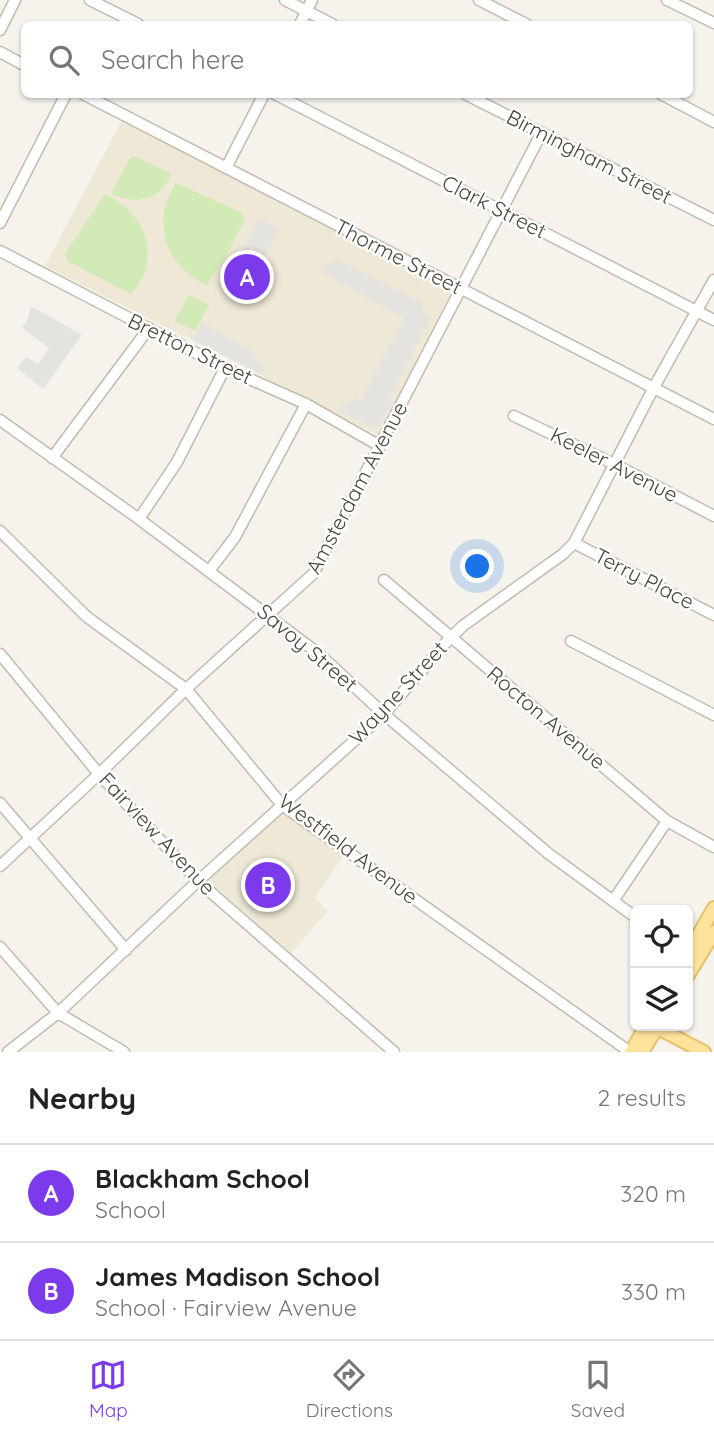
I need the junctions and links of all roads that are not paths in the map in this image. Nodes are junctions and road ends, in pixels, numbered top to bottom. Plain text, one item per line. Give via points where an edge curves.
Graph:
1 (15, 0) edge
2 (90, 0) edge
3 (285, 0) edge
4 (312, 0) edge
5 (479, 0) edge
6 (667, 0) edge
7 (307, 11) junction
8 (132, 21) edge
9 (302, 21) edge
10 (326, 21) edge
11 (520, 21) edge
12 (714, 23) edge
13 (0, 30) edge
14 (0, 52) edge
15 (21, 63) edge
16 (64, 98) edge
17 (91, 98) edge
18 (262, 98) edge
19 (283, 98) edge
20 (473, 98) edge
21 (669, 98) edge
22 (714, 122) edge
23 (541, 134) junction
24 (226, 167) junction
25 (501, 211) junction
26 (714, 219) edge
27 (0, 223) edge
28 (0, 250) edge
29 (714, 280) edge
30 (461, 289) junction
31 (697, 311) junction
32 (714, 320) edge
33 (149, 328) junction
34 (225, 368) junction
35 (654, 387) junction
36 (306, 404) junction
37 (514, 416) dead end
38 (714, 419) edge
39 (0, 420) edge
40 (380, 446) junction
41 (52, 458) junction
42 (614, 464) junction
43 (714, 516) edge
44 (139, 519) junction
45 (0, 531) edge
46 (574, 543) junction
47 (209, 571) junction
48 (384, 580) dead end
49 (268, 615) junction
50 (714, 615) edge
51 (450, 638) junction
52 (571, 641) dead end
53 (0, 654) edge
54 (186, 689) junction
55 (384, 715) junction
56 (714, 715) edge
57 (99, 774) junction
58 (0, 803) edge
59 (282, 805) junction
60 (667, 821) junction
61 (32, 839) junction
62 (714, 847) edge
63 (0, 866) edge
64 (198, 881) junction
65 (613, 901) junction
66 (714, 908) edge
67 (630, 913) edge
68 (714, 932) edge
69 (0, 947) edge
70 (693, 949) edge
71 (126, 950) junction
72 (693, 952) edge
73 (58, 1013) junction
74 (650, 1031) edge
75 (652, 1031) edge
76 (664, 1031) edge
77 (8, 1052) edge
78 (124, 1052) edge
79 (394, 1052) edge
80 (631, 1052) edge
81 (642, 1052) edge
82 (704, 1052) edge

1 - 13 street
2 - 8 street
3 - 7 street
4 - 7 street
5 - 11 street
6 - 12 street
7 - 9 street
7 - 10 street
14 - 15 street
16 - 27 street
17 - 24 street, Thorme Street
18 - 24 street
19 - 25 street, Clark Street
20 - 23 street, Birmingham Street
21 - 22 street
23 - 25 street, Amsterdam Avenue
23 - 26 street, Birmingham Street
24 - 30 street, Thorme Street
25 - 30 street, Amsterdam Avenue
25 - 31 street, Clark Street
28 - 33 street, Bretton Street
29 - 31 street, Wayne Street
30 - 35 street, Thorme Street
30 - 40 street, Amsterdam Avenue
31 - 32 street, Clark Street
31 - 35 street, Wayne Street
33 - 34 street, Bretton Street
33 - 41 street
34 - 36 street, Bretton Street
34 - 44 street via 177,462
35 - 38 street, Thorme Street
35 - 42 street, Wayne Street
36 - 40 street, Bretton Street
36 - 47 street via 235,537
37 - 42 street, Keeler Avenue
39 - 41 street, Savoy Street
40 - 49 street, Amsterdam Avenue via 313,574
41 - 44 street, Savoy Street
42 - 43 street, Keeler Avenue
42 - 46 street, Wayne Street
44 - 47 street, Savoy Street
45 - 54 street, Westfield Avenue via 87,617
46 - 50 street, Terry Place
46 - 51 street, Wayne Street
47 - 49 street, Savoy Street
48 - 51 street, Rocton Avenue
49 - 54 street, Amsterdam Avenue
49 - 55 street, Savoy Street via 319,654
51 - 55 street, Wayne Street
51 - 60 street, Rocton Avenue
52 - 56 street
53 - 57 street, Fairview Avenue
54 - 57 street, Amsterdam Avenue
54 - 59 street, Westfield Avenue
55 - 59 street, Wayne Street
55 - 65 street, Savoy Street via 549,854
57 - 61 street, Amsterdam Avenue
57 - 64 street, Fairview Avenue
58 - 61 street
59 - 64 street, Wayne Street
59 - 80 street, Westfield Avenue
60 - 62 street, Rocton Avenue
60 - 65 street
61 - 63 street, Amsterdam Avenue
61 - 71 street
64 - 71 street, Wayne Street
64 - 79 street, Fairview Avenue
65 - 67 street, Savoy Street
66 - 70 main road
68 - 72 main road
69 - 73 street
71 - 73 street, Wayne Street
73 - 77 street, Wayne Street
73 - 78 street
74 - 80 main road
75 - 81 main road
76 - 82 main road

